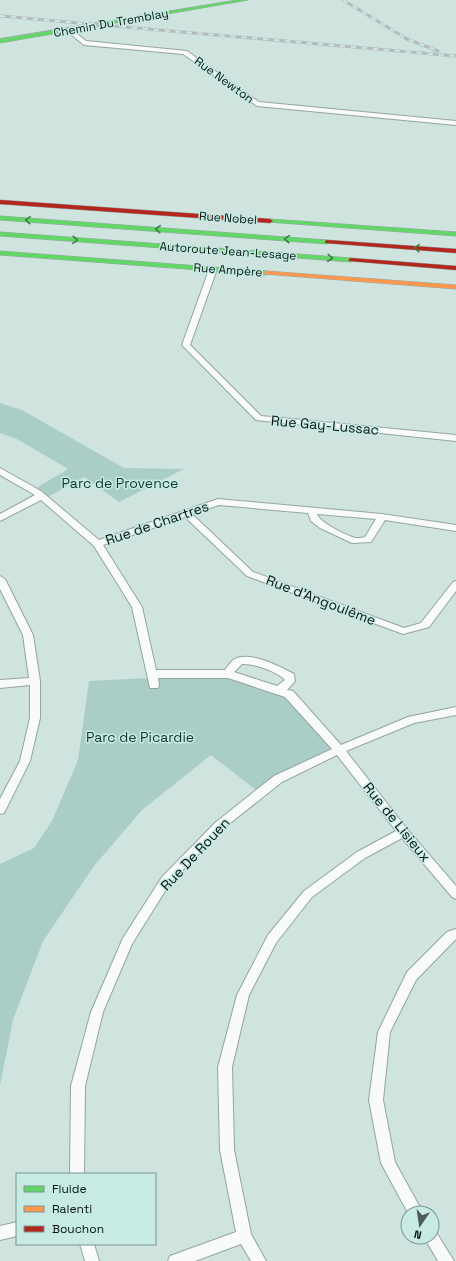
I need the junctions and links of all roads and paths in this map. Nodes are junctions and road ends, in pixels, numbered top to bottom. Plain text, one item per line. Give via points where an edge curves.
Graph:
1 (246, 0) edge
2 (69, 30) junction
3 (0, 41) edge
4 (456, 123) edge
5 (0, 202) edge
6 (0, 218) edge
7 (0, 234) edge
8 (456, 234) edge
9 (456, 252) edge
10 (0, 253) edge
11 (456, 268) edge
12 (213, 269) junction
13 (456, 288) edge
14 (456, 438) edge
15 (0, 471) edge
16 (41, 496) junction
17 (312, 510) junction
18 (187, 514) junction
19 (382, 517) junction
20 (0, 518) edge
21 (456, 528) edge
22 (98, 544) junction
23 (0, 578) edge
24 (456, 584) edge
25 (228, 674) junction
26 (35, 681) junction
27 (0, 684) edge
28 (279, 691) junction
29 (456, 711) edge
30 (339, 750) junction
31 (0, 810) edge
32 (403, 832) junction
33 (456, 894) edge
34 (456, 934) edge
35 (77, 1173) edge
36 (412, 1205) edge
37 (16, 1229) edge
38 (0, 1233) edge
39 (244, 1236) junction
40 (87, 1245) edge
41 (436, 1245) edge
42 (92, 1261) edge
43 (175, 1261) edge
44 (260, 1261) edge
45 (447, 1261) edge

1 - 2 main road, Chemin Du Tremblay
2 - 3 main road, Chemin Du Tremblay
2 - 4 street, Rue Newton via 84,43 185,52 257,104
5 - 8 main road, Rue Nobel
9 -> 6 main road, Autoroute Jean-Lesage
7 -> 11 main road, Autoroute Jean-Lesage
10 - 12 main road, Rue Ampère
12 - 13 main road, Rue Ampère
12 - 14 street, Rue Gay-Lussac via 186,345 259,418
15 - 16 street
16 - 20 street
16 - 22 street
17 - 18 street, Rue de Chartres via 218,502
17 - 19 street, Rue de Chartres
17 - 19 street via 314,519 323,526 354,541 368,540 374,534
18 - 22 street, Rue de Chartres
18 - 24 street, Rue d'Angoulême via 250,574 403,631 426,625
19 - 21 street, Rue de Chartres
22 - 25 street, Rue de Lisieux via 137,607 154,679
23 - 26 street via 28,635
25 - 28 street, Rue de Lisieux
25 - 28 street via 238,662 252,661 281,671 290,677 290,681
26 - 27 street
26 - 31 street via 35,718 25,761
28 - 30 street, Rue de Lisieux via 288,694
29 - 30 street, Rue De Rouen via 412,720
30 - 32 street, Rue de Lisieux
30 - 35 street, Rue De Rouen via 278,779 220,825 166,880 127,942 97,1012 78,1086
32 - 33 street, Rue de Lisieux
32 - 39 street via 362,855 308,894 272,939 243,995 226,1066 227,1150
34 - 36 street via 411,976 384,1032 376,1100 388,1163
37 - 38 street
39 - 43 street
39 - 44 street
40 - 42 street
41 - 45 street

